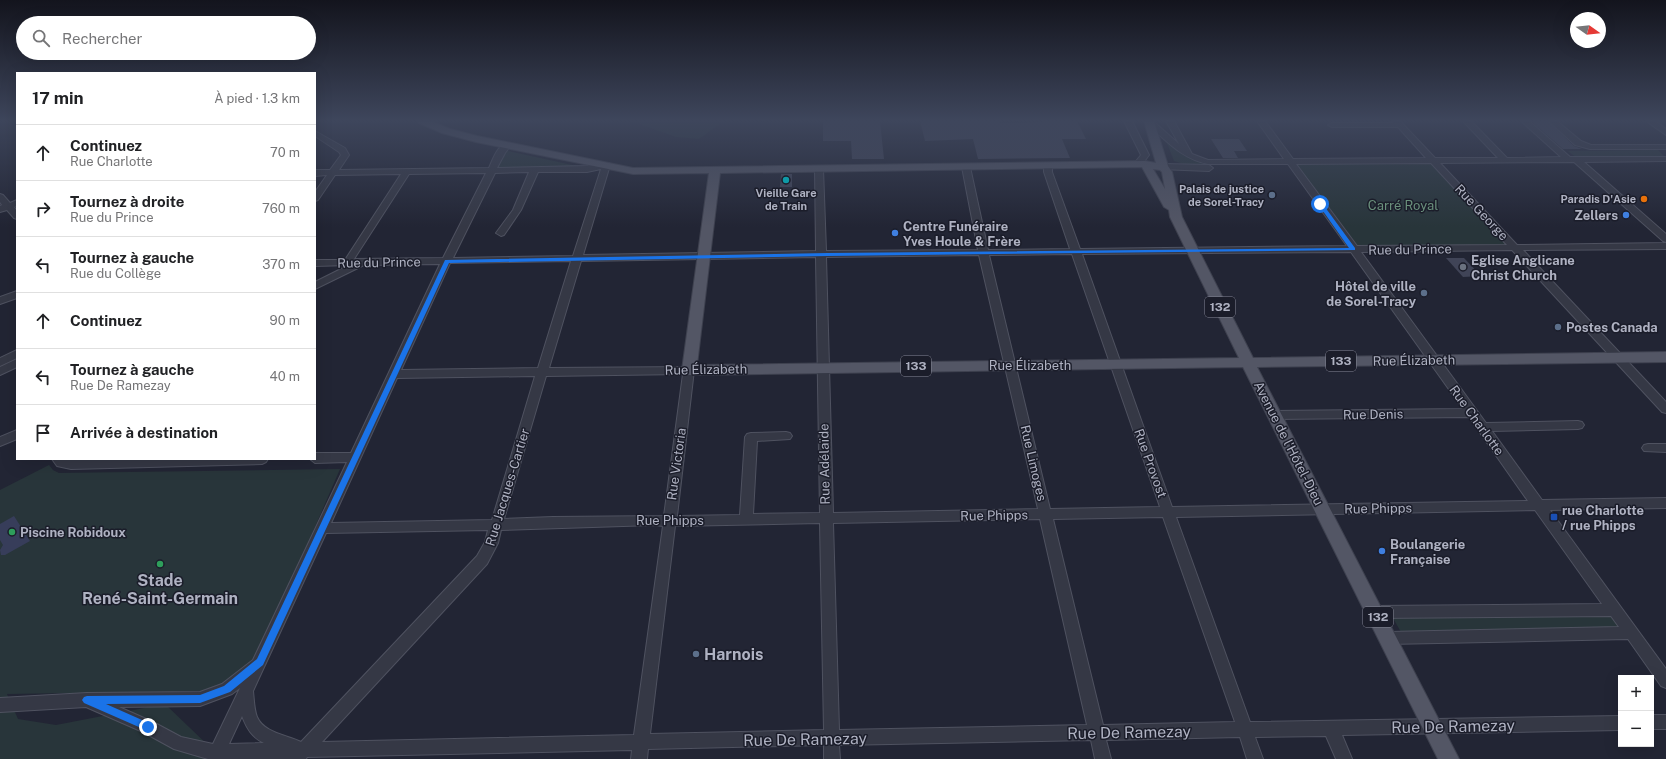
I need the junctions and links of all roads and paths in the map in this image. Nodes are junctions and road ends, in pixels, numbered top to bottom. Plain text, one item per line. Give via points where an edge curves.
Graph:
1 (343, 156) edge
2 (501, 156) edge
3 (564, 156) edge
4 (1144, 156) edge
5 (1160, 156) edge
6 (1192, 156) edge
7 (1287, 156) edge
8 (1429, 156) edge
9 (1502, 156) edge
10 (1666, 159) edge
11 (1577, 160) junction
12 (1506, 161) junction
13 (1434, 162) junction
14 (1292, 163) junction
15 (1141, 164) junction
16 (606, 165) junction
17 (1048, 166) junction
18 (966, 167) junction
19 (1163, 167) junction
20 (535, 169) junction
21 (819, 169) junction
22 (493, 170) junction
23 (715, 170) junction
24 (407, 171) junction
25 (316, 172) edge
26 (334, 172) junction
27 (0, 197) edge
28 (316, 197) edge
29 (8, 206) edge
30 (1174, 210) junction
31 (16, 215) edge
32 (501, 233) dead end
33 (1666, 239) edge
34 (1666, 246) edge
35 (1515, 248) junction
36 (1353, 249) junction
37 (1193, 251) junction
38 (1076, 252) junction
39 (821, 254) junction
40 (985, 254) junction
41 (704, 258) junction
42 (577, 259) junction
43 (447, 261) junction
44 (348, 262) junction
45 (363, 262) junction
46 (316, 263) edge
47 (316, 286) edge
48 (16, 294) edge
49 (0, 301) edge
50 (1618, 357) junction
51 (1666, 357) edge
52 (11, 360) edge
53 (1433, 360) junction
54 (1248, 362) junction
55 (1010, 365) junction
56 (1116, 365) junction
57 (822, 368) junction
58 (0, 370) edge
59 (689, 370) junction
60 (542, 372) junction
61 (394, 374) junction
62 (1666, 409) edge
63 (1472, 413) junction
64 (1274, 416) junction
65 (1578, 425) dead end
66 (1482, 427) junction
67 (16, 434) edge
68 (786, 436) dead end
69 (0, 442) edge
70 (1648, 448) dead end
71 (1666, 448) edge
72 (355, 456) junction
73 (316, 458) edge
74 (59, 460) edge
75 (224, 460) edge
76 (1666, 503) edge
77 (1539, 505) junction
78 (1322, 509) junction
79 (1168, 512) junction
80 (1046, 514) junction
81 (826, 518) junction
82 (746, 519) junction
83 (669, 521) junction
84 (496, 525) junction
85 (322, 528) junction
86 (1616, 610) junction
87 (1375, 612) junction
88 (1632, 633) junction
89 (1388, 638) junction
90 (260, 662) junction
91 (1666, 681) edge
92 (246, 689) junction
93 (87, 700) junction
94 (0, 705) edge
95 (1654, 722) edge
96 (1666, 722) edge
97 (1618, 723) edge
98 (1433, 726) junction
99 (1331, 728) junction
100 (1245, 730) junction
101 (1096, 733) junction
102 (831, 739) junction
103 (641, 741) junction
104 (300, 754) edge
105 (216, 755) edge
106 (639, 759) edge
107 (832, 759) edge
108 (1103, 759) edge
109 (1255, 759) edge
110 (1344, 759) edge
111 (1449, 759) edge

1 - 26 street
2 - 22 street
3 - 16 main road
4 - 15 street
5 - 19 main road, Avenue de l'Hôtel-Dieu / 132
6 - 14 street via 1205,162
7 - 14 street, Rue Charlotte
8 - 13 street, Rue George
9 - 12 street
10 - 11 street
11 - 12 street
11 - 33 street
12 - 13 street
13 - 14 street
13 - 35 street, Rue George
14 - 19 street via 1278,167
14 - 36 street, Rue Charlotte
15 - 17 main road
15 - 19 main road
15 - 30 main road
16 - 20 street via 587,169
16 - 23 main road via 633,171
16 - 42 street, Rue Jacques-Cartier
17 - 18 main road
17 - 38 street, Rue Provost
18 - 21 main road
18 - 40 street, Rue Limoges
19 - 30 main road, Avenue de l'Hôtel-Dieu / 132 via 1167,172
20 - 22 street
20 - 32 street via 518,210
21 - 23 main road
21 - 39 street, Rue Adélaïde
22 - 24 street
22 - 43 street
23 - 41 main road, Rue Victoria
24 - 26 street
24 - 44 street
25 - 26 street
26 - 28 street
27 - 29 street
29 - 31 street
30 - 37 main road, Avenue de l'Hôtel-Dieu / 132
34 - 35 street, Rue du Prince
35 - 36 street, Rue du Prince
35 - 50 street, Rue George
36 - 37 street, Rue du Prince
36 - 53 street, Rue Charlotte
37 - 38 street, Rue du Prince
37 - 54 main road, Avenue de l'Hôtel-Dieu / 132
38 - 40 street, Rue du Prince
38 - 56 street, Rue Provost
39 - 40 street, Rue du Prince
39 - 41 street, Rue du Prince
39 - 57 street, Rue Adélaïde
40 - 55 street, Rue Limoges
41 - 42 street, Rue du Prince
41 - 59 main road, Rue Victoria
42 - 43 street, Rue du Prince
42 - 60 street, Rue Jacques-Cartier
43 - 45 street, Rue du Prince
43 - 61 street
44 - 45 street, Rue du Prince
44 - 46 street, Rue du Prince
45 - 47 street
48 - 49 street
50 - 51 main road, Rue Élizabeth / 133
50 - 53 main road, Rue Élizabeth / 133
50 - 62 street, Rue George
52 - 58 street
53 - 54 main road, Rue Élizabeth / 133
53 - 63 street, Rue Charlotte
54 - 56 main road, Rue Élizabeth / 133
54 - 64 main road, Avenue de l'Hôtel-Dieu / 132
55 - 56 main road, Rue Élizabeth / 133
55 - 57 main road, Rue Élizabeth / 133
55 - 80 street, Rue Limoges
56 - 79 street, Rue Provost
57 - 59 main road, Rue Élizabeth / 133
57 - 81 street, Rue Adélaïde
59 - 60 street, Rue Élizabeth
59 - 83 street, Rue Victoria
60 - 61 street, Rue Élizabeth
60 - 84 street, Rue Jacques-Cartier
61 - 72 street
63 - 64 street, Rue Denis
63 - 66 street, Rue Charlotte
64 - 78 main road, Avenue de l'Hôtel-Dieu / 132
65 - 66 street
66 - 77 street, Rue Charlotte
67 - 69 street
68 - 82 street via 751,437
70 - 71 street
72 - 73 street
72 - 85 street
74 - 75 street via 61,463 71,464
76 - 77 street, Rue Phipps
77 - 78 street, Rue Phipps
77 - 86 street, Rue Charlotte
78 - 79 street, Rue Phipps
78 - 87 main road, Avenue de l'Hôtel-Dieu / 132
79 - 80 street, Rue Phipps
79 - 100 street, Rue Provost
80 - 81 street, Rue Phipps
80 - 101 street, Rue Limoges
81 - 82 street, Rue Phipps
81 - 102 street, Rue Adélaïde
82 - 83 street, Rue Phipps
83 - 84 street, Rue Phipps
83 - 103 street, Rue Victoria
84 - 85 street, Rue Phipps
84 - 104 street, Rue Jacques-Cartier via 491,543 482,560
85 - 90 street
86 - 87 street
86 - 88 street, Rue Charlotte
87 - 89 main road, Avenue de l'Hôtel-Dieu / 132
88 - 89 street
88 - 91 street, Rue Charlotte
89 - 98 main road, Avenue de l'Hôtel-Dieu / 132
90 - 92 street
90 - 93 street via 227,689 200,699
92 - 104 street via 247,711 253,727
92 - 105 street
93 - 94 street, Rue De Ramezay
93 - 105 street, Rue De Ramezay via 179,744
95 - 96 street
97 - 98 street, Rue De Ramezay
98 - 99 street, Rue De Ramezay
98 - 111 main road, Avenue de l'Hôtel-Dieu / 132
99 - 100 street, Rue De Ramezay
99 - 110 street
100 - 101 street, Rue De Ramezay
100 - 109 street, Rue Provost
101 - 102 street, Rue De Ramezay
101 - 108 street, Rue Limoges
102 - 103 street, Rue De Ramezay
102 - 107 street, Rue Adélaïde
103 - 104 street, Rue De Ramezay
103 - 106 street, Rue Victoria
104 - 105 street, Rue De Ramezay

